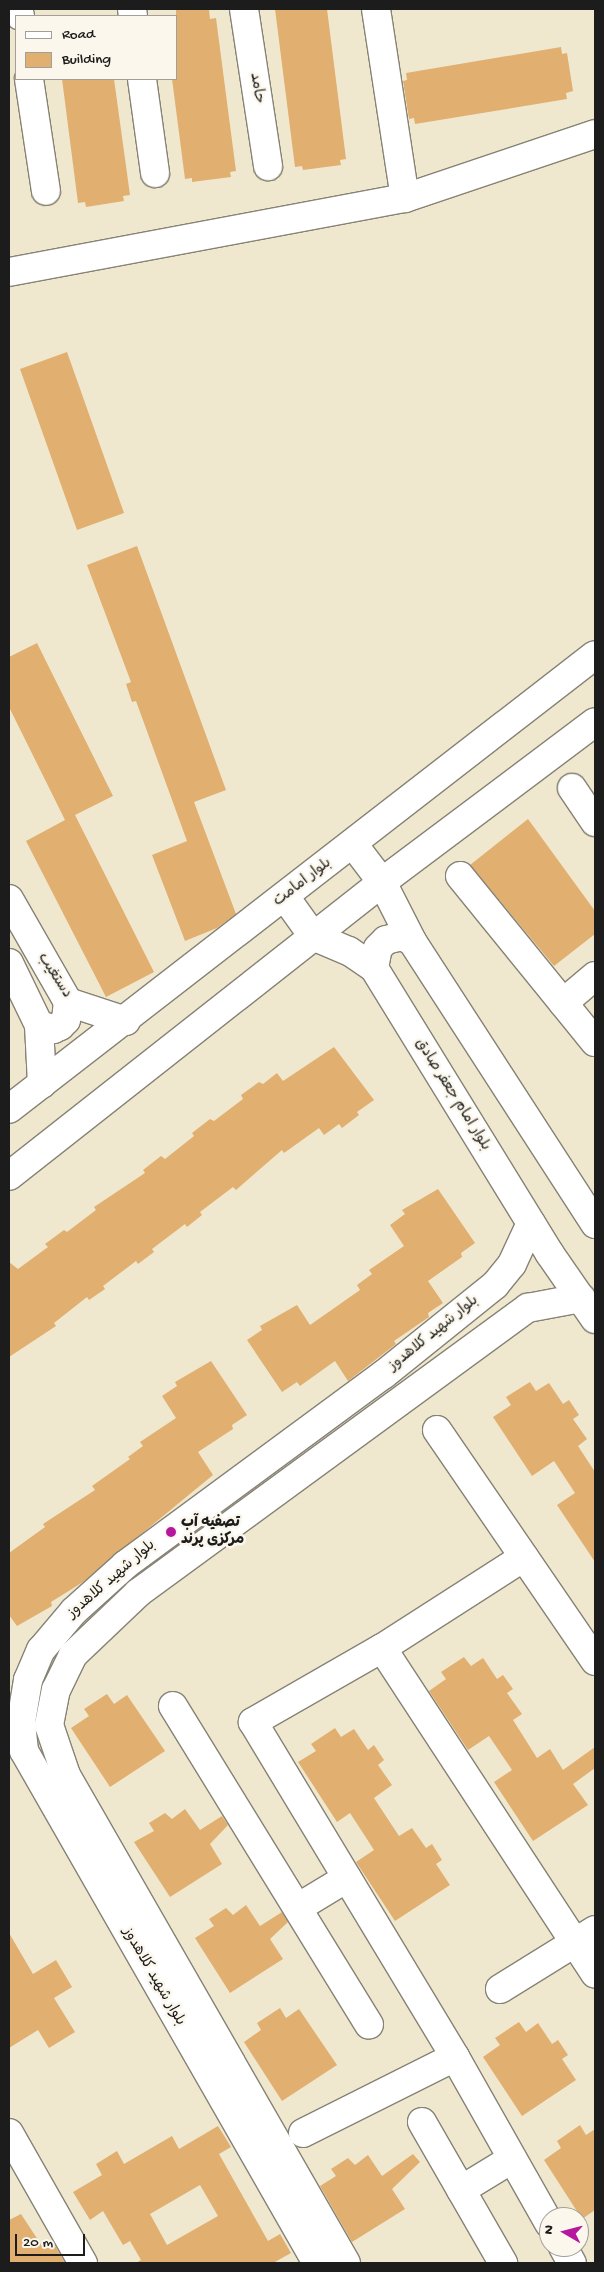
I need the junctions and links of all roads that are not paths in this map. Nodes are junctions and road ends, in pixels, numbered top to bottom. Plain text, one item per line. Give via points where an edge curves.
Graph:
1 (244, 9) edge
2 (376, 9) edge
3 (29, 80) edge
4 (142, 80) edge
5 (595, 134) edge
6 (268, 166) dead end
7 (155, 173) dead end
8 (46, 191) dead end
9 (405, 198) junction
10 (9, 272) edge
11 (595, 655) edge
12 (595, 722) edge
13 (572, 788) dead end
14 (595, 822) edge
15 (353, 844) junction
16 (460, 876) dead end
17 (382, 882) junction
18 (285, 897) junction
19 (9, 899) edge
20 (313, 936) junction
21 (412, 941) junction
22 (9, 963) edge
23 (374, 968) junction
24 (595, 976) edge
25 (68, 1002) junction
26 (563, 1003) junction
27 (126, 1021) junction
28 (39, 1025) junction
29 (595, 1042) edge
30 (42, 1084) junction
31 (9, 1110) edge
32 (9, 1176) edge
33 (568, 1183) junction
34 (595, 1184) edge
35 (532, 1223) junction
36 (595, 1224) edge
37 (588, 1309) edge
38 (437, 1430) dead end
39 (524, 1557) junction
40 (382, 1648) junction
41 (595, 1661) edge
42 (173, 1706) dead end
43 (347, 1878) junction
44 (299, 1907) junction
45 (585, 1936) edge
46 (595, 1973) edge
47 (500, 1989) dead end
48 (369, 2024) dead end
49 (455, 2057) junction
50 (422, 2122) dead end
51 (9, 2133) edge
52 (302, 2133) dead end
53 (512, 2159) junction
54 (461, 2190) junction
55 (540, 2207) edge
56 (83, 2263) edge
57 (317, 2263) edge
58 (346, 2263) edge
59 (503, 2263) edge

1 - 6 street, حامد
2 - 9 street
3 - 8 street
4 - 7 street
5 - 9 street
9 - 10 street
11 - 15 street, بلوار امامت
12 - 17 street
13 - 14 street
15 - 17 street
15 - 18 street, بلوار امامت
16 - 26 street
17 - 20 street
17 - 21 street
18 - 20 street
18 - 27 street, بلوار امامت
19 - 25 street, دستغیب
20 - 23 street, بلوار امام جعفر صادق via 349,951
20 - 32 street
21 - 23 street via 402,936 386,940 378,948
21 - 33 street
22 - 28 street
23 - 35 street, بلوار امام جعفر صادق
24 - 26 street
25 - 27 street, دستغیب
25 - 28 street via 66,1020 60,1026 53,1029
26 - 29 street
27 - 30 street, بلوار امامت
28 - 30 street
30 - 31 street, بلوار امامت
33 - 34 street
33 - 36 street
35 - 37 street, بلوار امام جعفر صادق
35 - 57 street, بلوار شهید کلاهدوز via 512,1264 495,1285 383,1375 125,1565 74,1611 46,1643 28,1680 21,1722 24,1751
37 - 58 street, بلوار شهید کلاهدوز via 528,1308 138,1593 73,1655 56,1690 49,1725 66,1775
38 - 39 street
39 - 40 street
39 - 41 street
40 - 43 street via 253,1722
40 - 45 street
42 - 44 street
43 - 44 street
43 - 49 street
44 - 48 street
45 - 46 street
45 - 47 street
49 - 52 street
49 - 53 street
50 - 54 street
51 - 56 street
53 - 54 street
53 - 55 street
54 - 59 street

